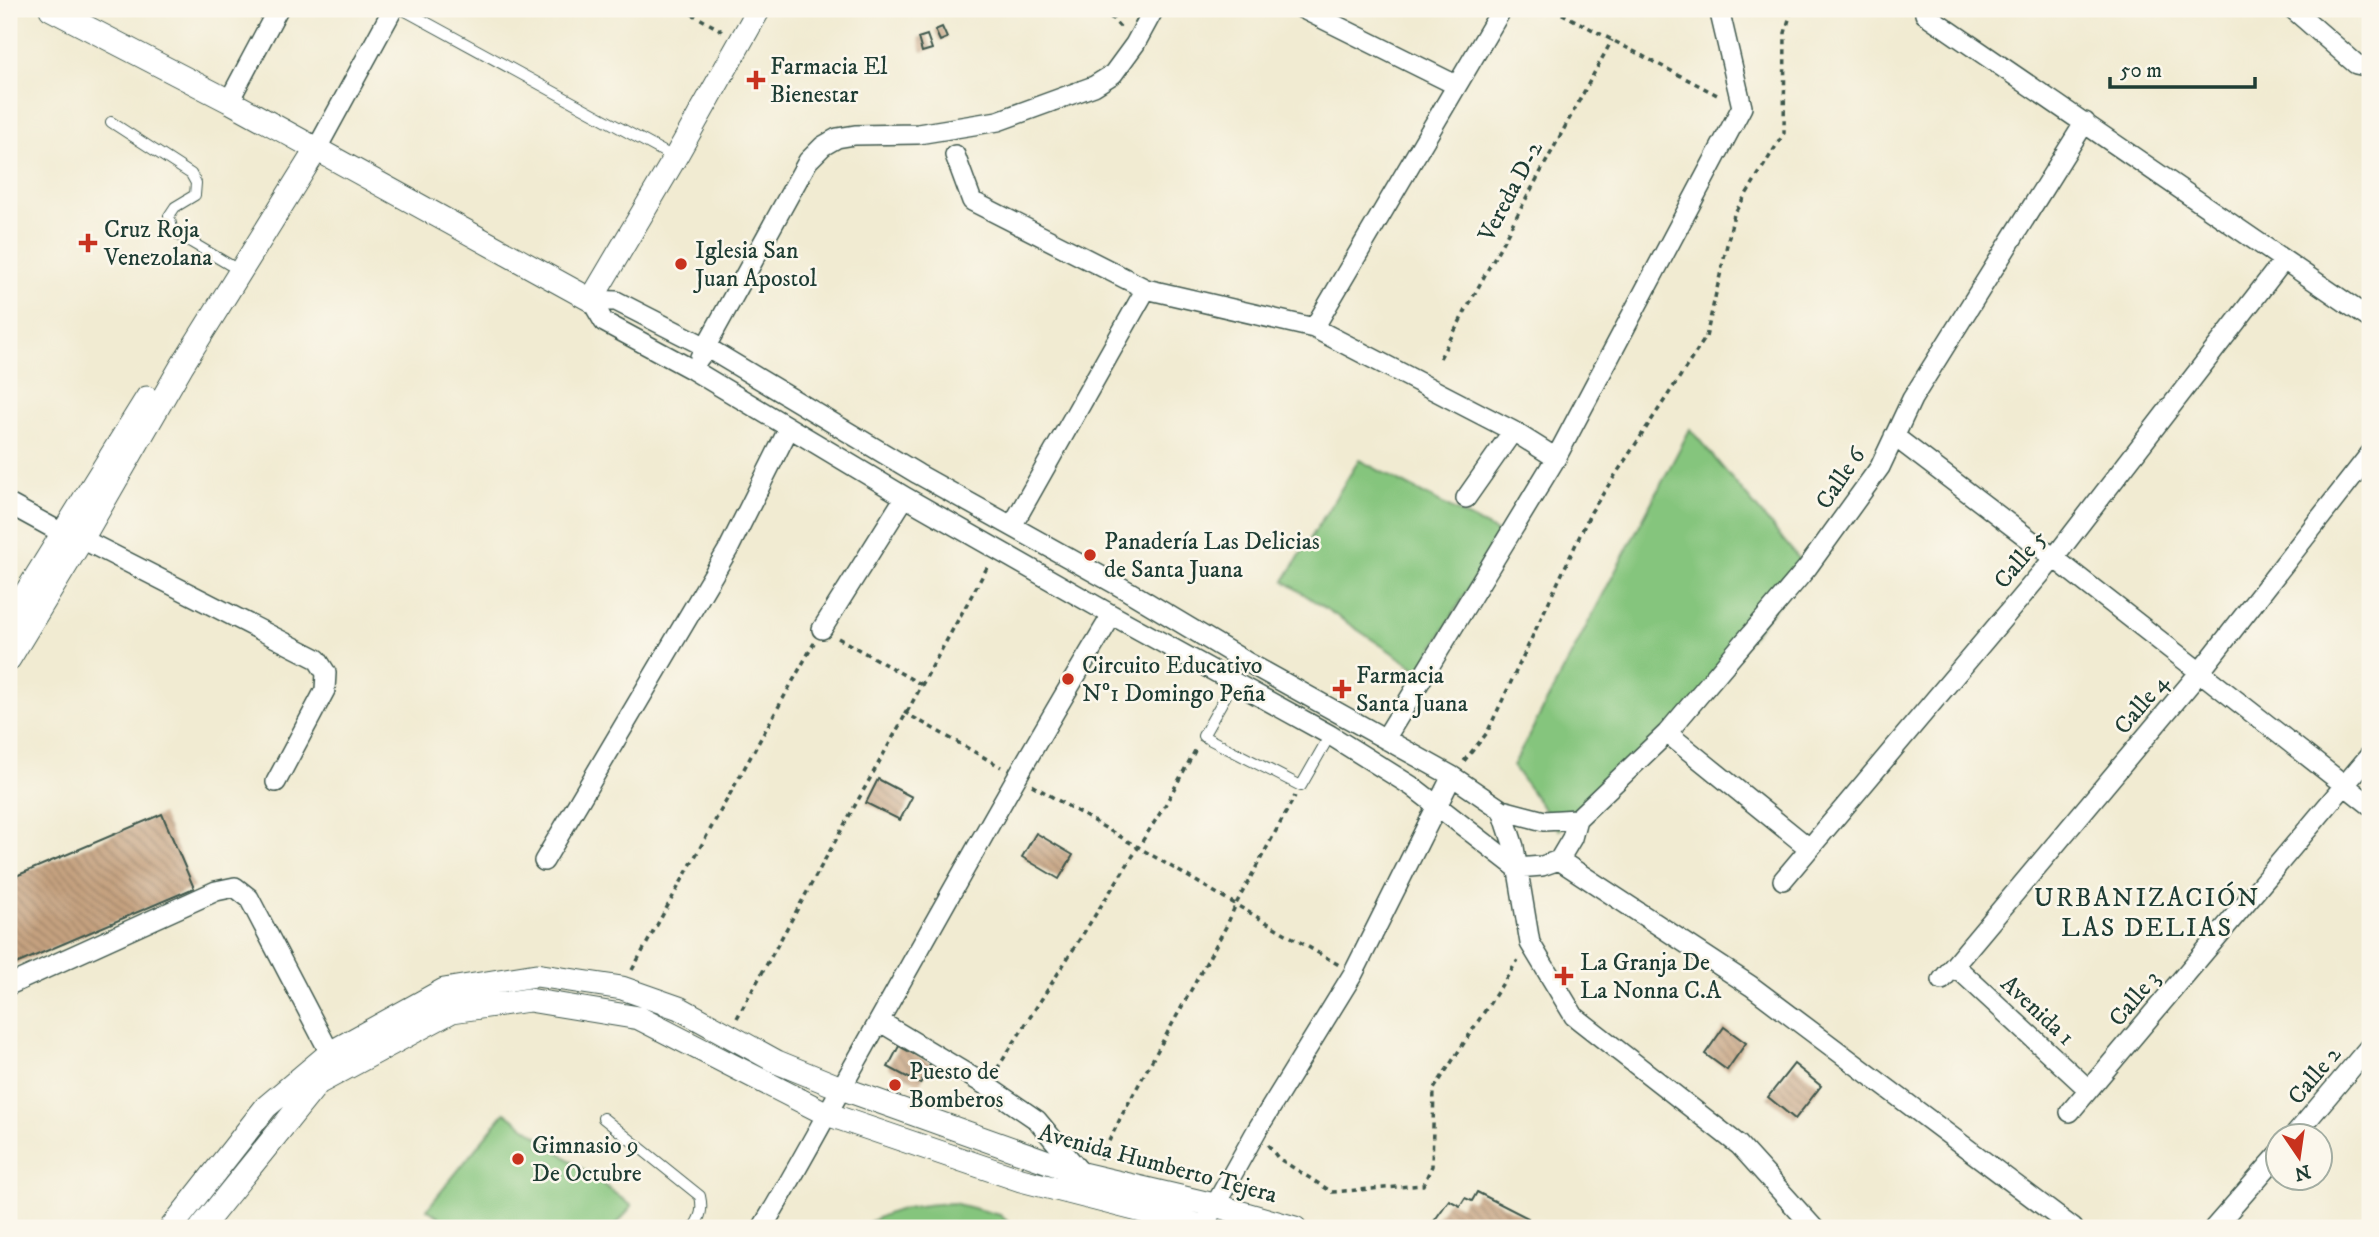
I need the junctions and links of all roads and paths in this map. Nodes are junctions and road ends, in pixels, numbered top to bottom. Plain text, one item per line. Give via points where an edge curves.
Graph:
1 (51, 9) edge
2 (278, 9) edge
3 (393, 9) edge
4 (402, 9) edge
5 (684, 9) edge
6 (759, 9) edge
7 (1104, 9) edge
8 (1154, 9) edge
9 (1303, 9) edge
10 (1502, 9) edge
11 (1553, 9) edge
12 (1719, 9) edge
13 (1792, 9) edge
14 (2293, 9) edge
15 (1925, 14) dead end
16 (1612, 40) junction
17 (741, 42) junction
18 (1135, 44) junction
19 (2370, 67) edge
20 (1456, 85) junction
21 (229, 101) junction
22 (1742, 107) junction
23 (111, 122) dead end
24 (2085, 122) junction
25 (316, 150) junction
26 (955, 155) dead end
27 (675, 158) junction
28 (2283, 261) junction
29 (230, 265) junction
30 (1146, 289) junction
31 (591, 300) junction
32 (2370, 319) edge
33 (1314, 328) junction
34 (706, 347) junction
35 (1440, 358) dead end
36 (693, 370) junction
37 (789, 428) junction
38 (1513, 431) junction
39 (1894, 436) junction
40 (2370, 454) edge
41 (1556, 458) junction
42 (905, 497) junction
43 (1466, 498) dead end
44 (9, 504) edge
45 (1012, 526) junction
46 (72, 536) junction
47 (997, 548) junction
48 (2054, 558) junction
49 (1112, 615) junction
50 (9, 620) edge
51 (822, 629) junction
52 (9, 659) edge
53 (2200, 672) junction
54 (1234, 681) junction
55 (922, 685) junction
56 (904, 712) junction
57 (1667, 733) junction
58 (1330, 735) junction
59 (1203, 736) junction
60 (1385, 738) junction
61 (2370, 755) edge
62 (1017, 776) junction
63 (1452, 776) junction
64 (276, 782) dead end
65 (1301, 786) junction
66 (2345, 786) junction
67 (2370, 805) edge
68 (1438, 806) junction
69 (1502, 810) junction
70 (1577, 819) junction
71 (1139, 846) junction
72 (1809, 848) junction
73 (1559, 860) junction
74 (544, 862) dead end
75 (1517, 868) junction
76 (1783, 880) dead end
77 (1236, 904) junction
78 (1530, 943) junction
79 (1948, 973) joint
80 (1353, 974) junction
81 (9, 985) edge
82 (622, 988) junction
83 (879, 1021) junction
84 (728, 1034) junction
85 (2370, 1046) edge
86 (330, 1052) junction
87 (987, 1086) junction
88 (841, 1088) junction
89 (2088, 1089) junction
90 (2070, 1112) dead end
91 (827, 1114) junction
92 (603, 1118) dead end
93 (2306, 1122) edge
94 (1257, 1130) junction
95 (2264, 1170) edge
96 (1086, 1175) junction
97 (1214, 1205) junction
98 (171, 1228) edge
99 (201, 1228) edge
100 (694, 1228) edge
101 (762, 1228) edge
102 (1206, 1228) edge
103 (1295, 1228) edge
104 (1814, 1228) edge
105 (2073, 1228) edge
106 (2214, 1228) edge

1 - 21 street
2 - 21 street
3 - 25 street
4 - 27 lane
5 - 17 path
6 - 17 street
7 - 18 path
8 - 18 street
9 - 20 street
10 - 20 street
11 - 16 path
12 - 22 street
13 - 63 path via 1785,33 1784,133 1734,214 1706,337 1591,512 1487,733
14 - 19 street via 2356,64
15 - 24 street
16 - 22 path
16 - 35 path, Vereda D-2
17 - 27 street
18 - 34 street via 1113,74 1094,86 998,121 918,134 855,135 823,146 808,161
20 - 33 street
21 - 25 street
22 - 41 street
23 - 29 lane via 191,174 195,195 175,207 169,216 172,228
24 - 28 street
24 - 39 street, Calle 6 via 1912,399
25 - 29 street via 294,160
25 - 31 street
25 - 46 street
26 - 30 street via 972,201
27 - 31 street
28 - 32 street
28 - 48 street, Calle 5
29 - 46 street
30 - 33 street
30 - 45 street
31 - 34 street via 616,301
31 - 36 street via 604,322
33 - 38 street
34 - 36 street
34 - 45 street
36 - 37 street
37 - 42 street
37 - 74 street via 729,548
38 - 41 street
38 - 43 street
39 - 48 street
39 - 57 street, Calle 6 via 1880,467 1807,568
40 - 53 street, Calle 4
41 - 60 street
42 - 47 street
42 - 51 street
44 - 46 street
45 - 60 street
46 - 50 street
46 - 52 street
46 - 64 street via 317,659 326,673 325,690
47 - 49 street
47 - 55 path
48 - 53 street
48 - 72 street, Calle 5
49 - 54 street
49 - 62 street
51 - 55 path
51 - 82 path
53 - 66 street
53 - 79 street, Calle 4
54 - 58 street
54 - 59 lane
55 - 56 path
56 - 62 path
56 - 84 path
57 - 70 street, Calle 6
57 - 72 street
58 - 65 lane
58 - 68 street
59 - 65 lane
59 - 71 path
60 - 63 street
61 - 66 street, Calle 3
62 - 71 path
62 - 83 street
63 - 68 street
63 - 69 street
65 - 77 path
66 - 67 street
66 - 89 street, Calle 3
68 - 75 street
68 - 80 street
69 - 70 street via 1544,821
69 - 75 street
70 - 73 street
71 - 77 path
71 - 87 path
72 - 76 street, Calle 5
73 - 75 street
73 - 105 street via 1751,986
75 - 78 street
77 - 80 path
77 - 96 path
78 - 94 path via 1434,1089 1432,1166 1423,1185 1332,1192 1278,1158
78 - 104 street via 1574,1016 1740,1145
79 - 89 street, Avenida 1
80 - 94 street
81 - 86 street via 216,891 235,887 249,898
82 - 84 street, Avenida Humberto Tejera via 679,1008
82 - 86 street, Avenida Humberto Tejera via 536,975 444,990
83 - 87 street
83 - 88 street
84 - 88 street, Avenida Humberto Tejera via 778,1062
85 - 93 street, Calle 2
86 - 98 street, Avenida Humberto Tejera via 266,1107
87 - 96 street via 1037,1120
88 - 91 street
88 - 96 street, Avenida Humberto Tejera
89 - 90 street, Calle 3
91 - 99 street, Avenida Humberto Tejera via 639,1018 529,1000 452,1011 318,1083
91 - 101 street
91 - 102 street, Avenida Humberto Tejera via 1021,1180
92 - 100 lane via 700,1196 702,1207
94 - 97 street
95 - 106 street
96 - 97 street, Avenida Humberto Tejera
97 - 102 street
97 - 103 street, Avenida Humberto Tejera

